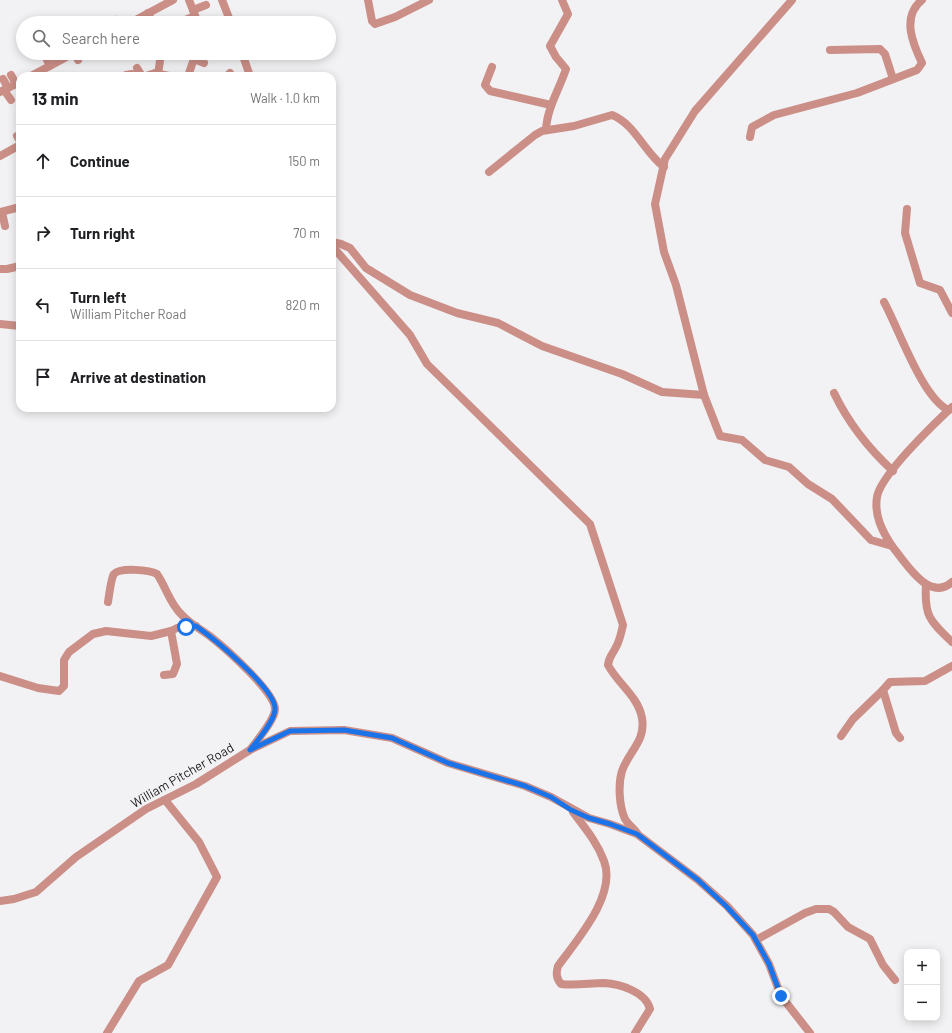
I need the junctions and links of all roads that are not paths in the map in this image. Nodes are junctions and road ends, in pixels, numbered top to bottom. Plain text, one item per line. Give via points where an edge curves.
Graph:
1 (172, 0) edge
2 (189, 0) edge
3 (222, 0) edge
4 (368, 0) edge
5 (430, 0) edge
6 (562, 0) edge
7 (792, 0) edge
8 (922, 0) edge
9 (206, 5) dead end
10 (150, 16) edge
11 (195, 16) edge
12 (228, 16) edge
13 (830, 50) dead end
14 (47, 60) edge
15 (67, 60) edge
16 (191, 60) edge
17 (244, 60) edge
18 (160, 61) dead end
19 (204, 63) dead end
20 (50, 66) junction
21 (492, 67) dead end
22 (39, 72) edge
23 (158, 72) edge
24 (189, 72) edge
25 (249, 72) edge
26 (7, 77) dead end
27 (893, 79) junction
28 (10, 87) edge
29 (12, 97) dead end
30 (551, 105) junction
31 (546, 130) junction
32 (750, 137) dead end
33 (16, 148) edge
34 (1, 158) edge
35 (664, 167) junction
36 (489, 172) dead end
37 (16, 208) edge
38 (907, 209) dead end
39 (1, 212) edge
40 (5, 226) dead end
41 (336, 243) edge
42 (336, 251) edge
43 (16, 267) edge
44 (0, 269) edge
45 (884, 302) dead end
46 (952, 313) edge
47 (0, 324) edge
48 (16, 326) edge
49 (834, 393) dead end
50 (704, 395) junction
51 (950, 409) edge
52 (893, 471) junction
53 (881, 529) junction
54 (871, 540) junction
55 (892, 546) junction
56 (952, 582) edge
57 (926, 585) junction
58 (108, 602) dead end
59 (196, 626) junction
60 (171, 631) junction
61 (952, 642) edge
62 (952, 666) edge
63 (164, 675) dead end
64 (0, 676) edge
65 (883, 690) junction
66 (841, 736) dead end
67 (900, 738) dead end
68 (250, 750) junction
69 (166, 800) junction
70 (571, 810) junction
71 (637, 834) junction
72 (0, 902) edge
73 (756, 940) junction
74 (895, 980) dead end
75 (107, 1033) edge
76 (635, 1033) edge
77 (810, 1033) edge

1 - 10 street
2 - 11 street
3 - 12 street
4 - 5 street via 372,21 375,24
6 - 30 street via 568,14 550,46 566,69
7 - 35 street via 694,111 666,159
8 - 27 street via 914,11 910,28 911,40 922,63 917,70
9 - 11 street
13 - 27 street via 880,49 885,54
14 - 20 street
15 - 20 street
16 - 19 street
16 - 24 street
17 - 25 street
18 - 23 street
20 - 22 street
21 - 30 street via 485,85 490,91
26 - 28 street
27 - 32 street via 857,93 774,115 752,127
28 - 29 street
30 - 31 street
31 - 35 street via 574,126 612,115 625,122 655,161
31 - 36 street via 535,135
33 - 34 street
35 - 50 street via 655,204 664,252 676,285
37 - 39 street
38 - 46 street via 905,233 920,284 940,290
39 - 40 street
41 - 50 street via 350,248 366,268 410,295 498,323 542,346 622,374 662,392
42 - 71 street via 410,335 427,364 590,524 623,625 620,639 610,654 608,665 638,703 642,718 642,733 622,770 620,783 621,806
43 - 44 street
45 - 51 street via 921,377 940,405
47 - 48 street
49 - 52 street via 874,453
50 - 54 street via 720,436 742,440 766,460 789,468 838,504
51 - 52 street via 913,446
52 - 53 street via 877,495 876,510
53 - 54 street
53 - 55 street
54 - 55 street
55 - 57 street
56 - 57 street via 936,589
57 - 61 street via 926,611
58 - 59 street via 114,574 124,570 152,571 160,578 175,608
59 - 60 street
59 - 68 street via 212,637 247,670 274,702 275,713 271,721
60 - 63 street via 177,664 173,674
60 - 64 street via 151,636 106,631 93,634 69,652 64,660 64,686 59,691 38,688
62 - 65 street via 926,681 890,682
65 - 66 street via 853,719
65 - 67 street via 896,733
68 - 69 street, William Pitcher Road
68 - 70 street, William Pitcher Road via 290,731 344,730 392,738 448,763 538,791
69 - 72 street, William Pitcher Road via 146,808 76,857 36,892
69 - 75 street via 199,842 217,877 168,965 139,981
70 - 71 street, William Pitcher Road
70 - 76 street via 595,841 605,862 606,879 599,907 558,966 557,979 561,984 567,985 606,983 626,988 644,997 650,1009
71 - 73 street, William Pitcher Road via 704,885
73 - 74 street via 805,913 816,909 829,909 848,927 870,939 883,965
73 - 77 street, William Pitcher Road via 769,964 781,996

